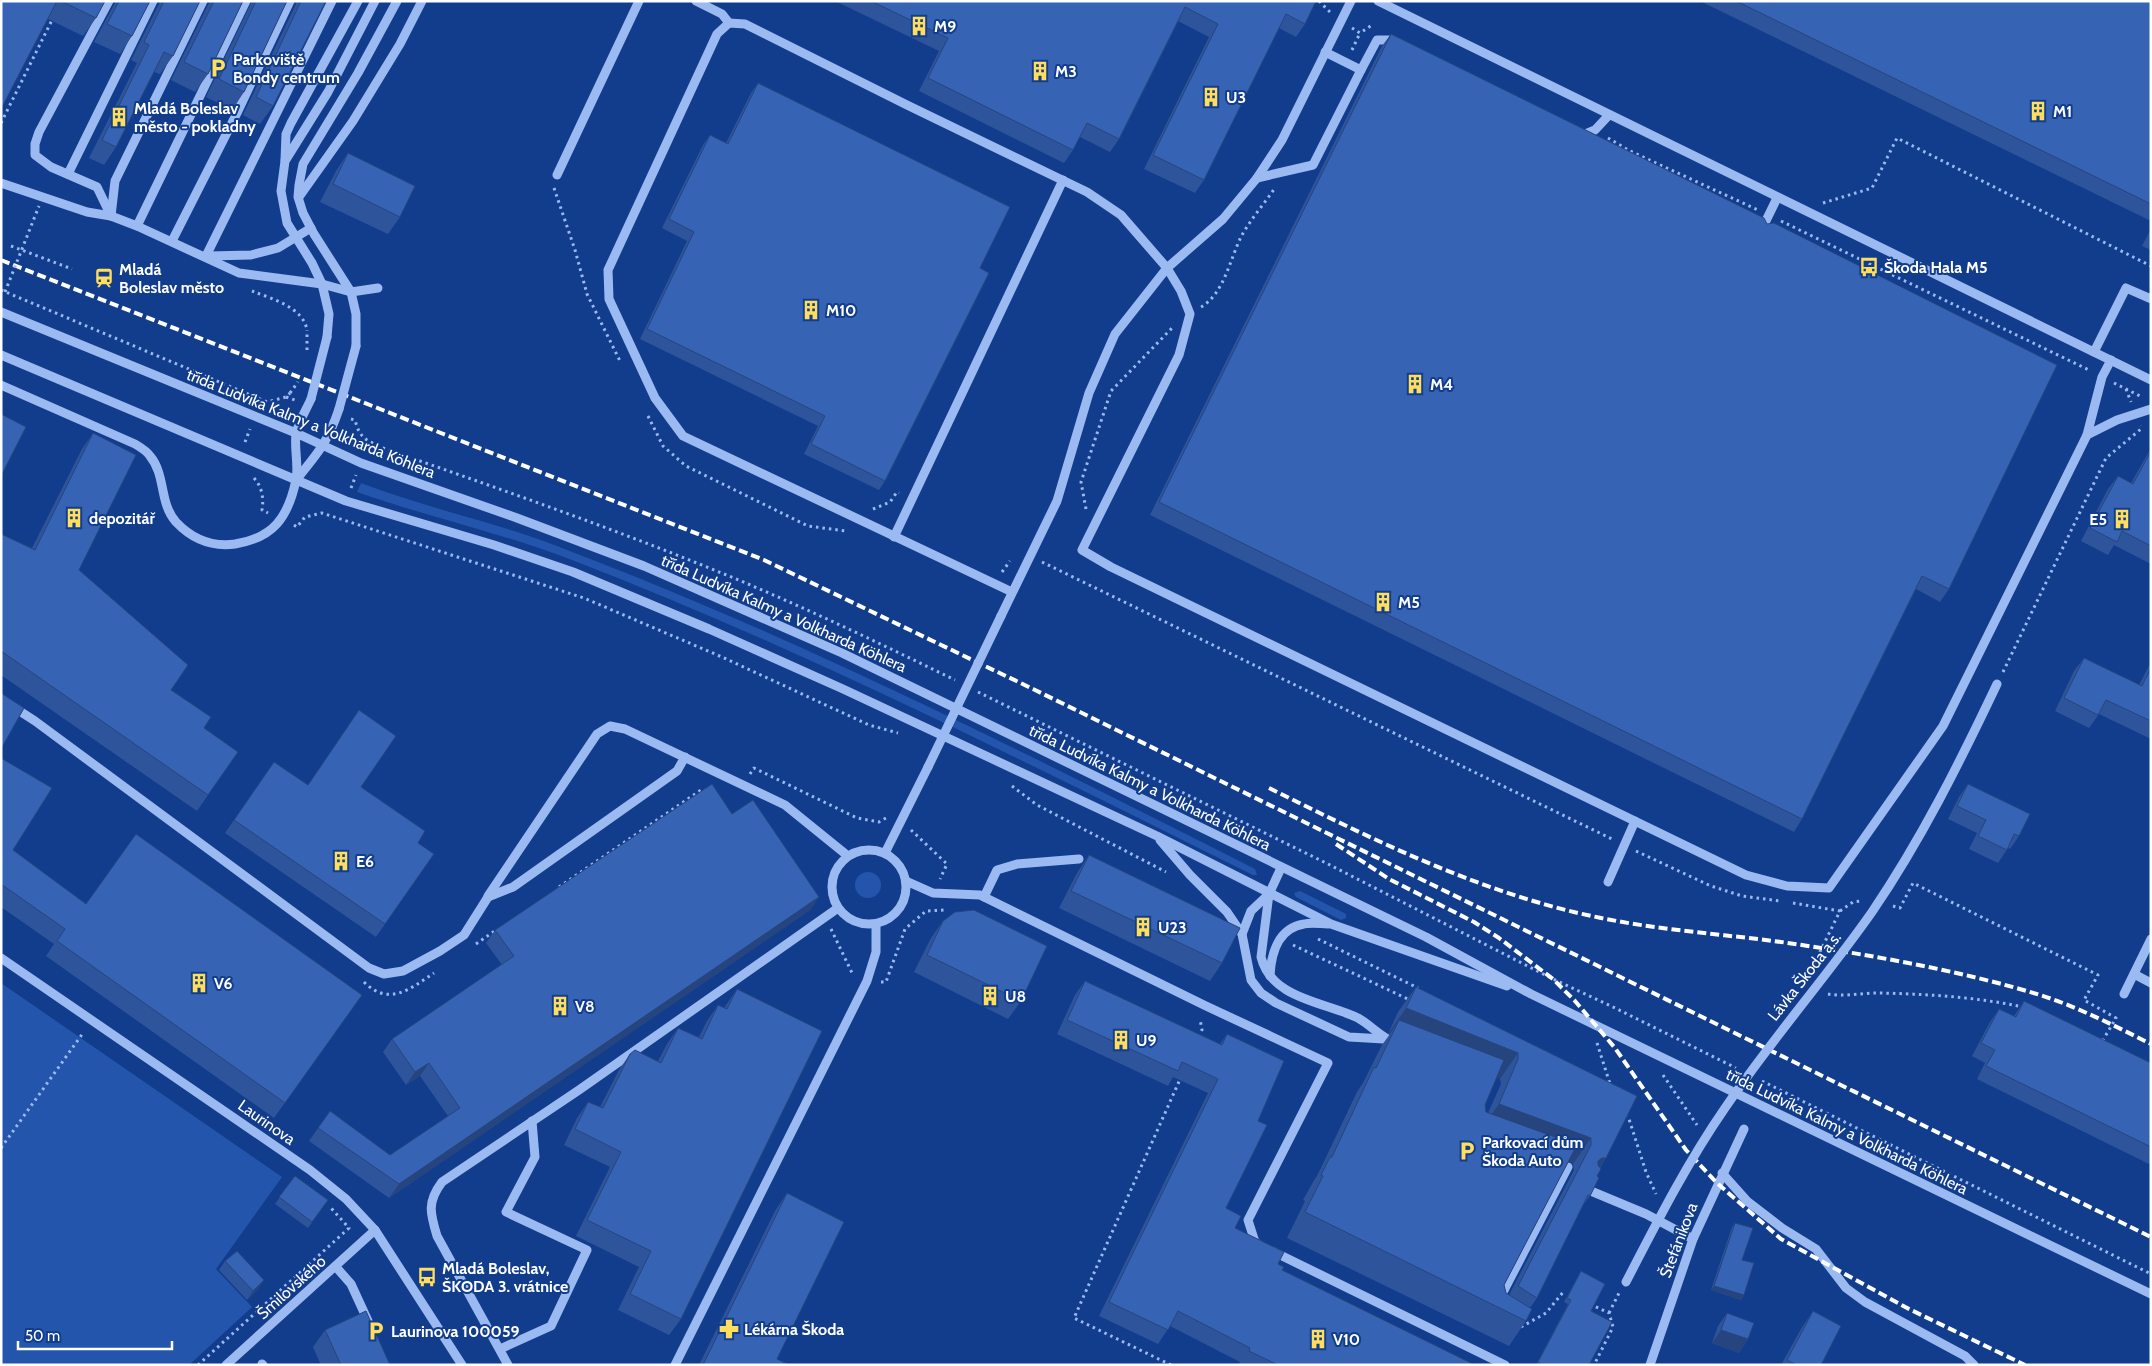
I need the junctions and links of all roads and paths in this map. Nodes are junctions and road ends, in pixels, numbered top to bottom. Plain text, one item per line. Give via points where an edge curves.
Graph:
1 (109, 1) edge
2 (153, 1) edge
3 (203, 1) edge
4 (246, 1) edge
5 (290, 1) edge
6 (332, 1) edge
7 (358, 1) edge
8 (375, 1) edge
9 (397, 1) edge
10 (422, 1) edge
11 (639, 1) edge
12 (696, 1) edge
13 (1319, 1) edge
14 (1351, 1) edge
15 (1378, 1) edge
16 (57, 10) edge
17 (1340, 21) junction
18 (729, 23) junction
19 (1379, 24) dead end
20 (1360, 33) junction
21 (1407, 49) edge
22 (1325, 52) junction
23 (1346, 62) junction
24 (1361, 70) junction
25 (1609, 115) junction
26 (1, 123) edge
27 (1566, 129) edge
28 (1595, 130) junction
29 (285, 161) junction
30 (1286, 172) junction
31 (68, 174) junction
32 (557, 175) joint
33 (1257, 178) junction
34 (1063, 180) junction
35 (1, 183) edge
36 (298, 197) junction
37 (1776, 198) junction
38 (1816, 200) dead end
39 (39, 206) dead end
40 (1769, 215) junction
41 (111, 216) junction
42 (137, 226) junction
43 (311, 228) junction
44 (1761, 231) edge
45 (297, 237) junction
46 (172, 241) junction
47 (11, 246) dead end
48 (21, 250) junction
49 (206, 256) junction
50 (2151, 266) edge
51 (1167, 268) junction
52 (72, 269) dead end
53 (322, 284) junction
54 (378, 288) dead end
55 (3, 291) edge
56 (351, 292) junction
57 (2151, 299) edge
58 (1, 312) edge
59 (1190, 314) junction
60 (307, 330) dead end
61 (2094, 352) junction
62 (1, 355) edge
63 (305, 359) dead end
64 (2111, 360) junction
65 (624, 369) dead end
66 (300, 376) dead end
67 (2102, 377) junction
68 (2151, 380) edge
69 (1, 386) edge
70 (2126, 388) junction
71 (261, 400) junction
72 (2151, 401) edge
73 (2151, 409) edge
74 (646, 412) dead end
75 (2135, 413) junction
76 (254, 417) junction
77 (355, 420) dead end
78 (296, 433) junction
79 (2088, 435) junction
80 (369, 441) junction
81 (324, 446) junction
82 (239, 456) junction
83 (361, 463) junction
84 (249, 476) dead end
85 (296, 480) junction
86 (912, 498) junction
87 (346, 501) junction
88 (1100, 516) junction
89 (281, 518) junction
90 (340, 519) junction
91 (855, 519) junction
92 (894, 537) junction
93 (1031, 556) junction
94 (1001, 573) dead end
95 (1012, 592) junction
96 (962, 684) dead end
97 (1997, 684) joint
98 (970, 688) dead end
99 (1, 700) edge
100 (904, 734) dead end
101 (685, 757) junction
102 (1007, 783) dead end
103 (744, 785) junction
104 (711, 792) edge
105 (1635, 821) junction
106 (900, 822) junction
107 (1157, 836) junction
108 (1624, 845) junction
109 (885, 853) junction
110 (848, 856) junction
111 (1079, 860) dead end
112 (1281, 868) junction
113 (1170, 876) dead end
114 (906, 881) junction
115 (1608, 882) dead end
116 (553, 891) edge
117 (933, 893) junction
118 (1268, 894) junction
119 (488, 897) junction
120 (984, 897) junction
121 (1867, 901) dead end
122 (1888, 904) dead end
123 (838, 908) junction
124 (952, 910) dead end
125 (926, 911) junction
126 (1840, 911) junction
127 (825, 917) junction
128 (876, 924) junction
129 (1331, 924) junction
130 (504, 925) edge
131 (1242, 934) junction
132 (1285, 934) junction
133 (1312, 936) dead end
134 (2151, 939) edge
135 (1295, 940) dead end
136 (1293, 945) junction
137 (471, 948) dead end
138 (1, 958) edge
139 (369, 968) junction
140 (438, 970) dead end
141 (1813, 973) dead end
142 (2134, 974) junction
143 (1270, 976) junction
144 (867, 981) junction
145 (2151, 982) edge
146 (1419, 989) edge
147 (1822, 992) dead end
148 (1581, 993) junction
149 (1531, 994) junction
150 (2124, 994) dead end
151 (1585, 1001) dead end
152 (1416, 1003) edge
153 (2027, 1007) edge
154 (1200, 1017) dead end
155 (1596, 1025) junction
156 (75, 1027) dead end
157 (83, 1033) junction
158 (2095, 1037) edge
159 (1198, 1038) edge
160 (92, 1039) dead end
161 (1385, 1039) junction
162 (1403, 1046) edge
163 (1742, 1071) dead end
164 (1662, 1073) dead end
165 (1182, 1075) edge
166 (1760, 1080) dead end
167 (1612, 1092) edge
168 (1624, 1114) edge
169 (532, 1121) junction
170 (1744, 1128) dead end
171 (1700, 1129) dead end
172 (1, 1148) edge
173 (1542, 1158) edge
174 (1722, 1173) junction
175 (1586, 1189) edge
176 (327, 1204) edge
177 (1646, 1214) junction
178 (375, 1230) junction
179 (1692, 1239) junction
180 (336, 1267) junction
181 (2151, 1274) edge
182 (1626, 1282) joint
183 (1564, 1291) dead end
184 (2151, 1294) edge
185 (1583, 1301) edge
186 (1496, 1304) edge
187 (1608, 1313) junction
188 (372, 1329) edge
189 (1517, 1329) edge
190 (500, 1349) junction
191 (198, 1365) edge
192 (226, 1365) edge
193 (462, 1365) edge
194 (508, 1365) edge
195 (675, 1365) edge
196 (1171, 1365) edge
197 (1505, 1365) edge
198 (1594, 1365) edge
199 (1650, 1365) edge
200 (1974, 1365) edge

1 - 31 street via 35,144 35,154 51,167
2 - 31 street
3 - 41 street via 115,180
4 - 42 street
5 - 46 street
6 - 49 street
7 - 29 street via 291,123 286,134
8 - 29 street via 328,92
9 - 36 street via 304,164
10 - 36 street via 353,121
11 - 32 street
12 - 18 street via 722,14
13 - 17 path
14 - 17 street
15 - 25 street
16 - 26 path
17 - 20 path
17 - 22 street
18 - 34 street via 745,24
18 - 91 street via 717,34 614,255 608,270 609,299 654,398 683,436
19 - 20 path via 1368,26
20 - 23 path
21 - 24 street via 1389,40 1377,40
22 - 23 street
22 - 33 street via 1282,140
23 - 24 street
24 - 30 street via 1313,165
25 - 28 street
25 - 37 street
27 - 28 street via 1583,135
28 - 40 path via 1630,151
29 - 45 street via 281,191 287,223
30 - 33 street
30 - 59 path via 1242,236 1222,281 1208,303
31 - 41 street via 97,187
32 - 65 path via 554,188 587,294
33 - 51 street via 1223,219
34 - 51 street via 1121,215
34 - 86 street
35 - 41 street via 86,212
36 - 43 street
37 - 40 street
37 - 61 street
38 - 50 path via 1823,203 1872,188 1896,138
39 - 48 path, bridge
40 - 44 street
40 - 67 path
41 - 42 street
42 - 46 street
43 - 45 street
43 - 56 street
45 - 49 street via 278,248 251,255
45 - 53 street
46 - 49 street
47 - 48 path
48 - 52 path
48 - 55 path, bridge
49 - 53 street via 239,273
51 - 59 street via 1182,292
51 - 93 street via 1115,334 1089,393 1057,501
53 - 56 street
53 - 78 street, bridge via 329,314 327,337 311,399
54 - 56 street
55 - 71 path
56 - 81 street, bridge via 356,314 356,346 334,426
57 - 61 street via 2126,288
58 - 76 street, třída Ludvíka Kalmy a Volkharda Köhlera
59 - 88 street via 1179,355
59 - 88 path via 1168,331 1111,390 1081,482 1085,508
60 - 63 path, bridge
61 - 64 street
62 - 82 street, třída Ludvíka Kalmy a Volkharda Köhlera
64 - 67 street
64 - 68 street
66 - 71 path, bridge via 298,384 286,397 267,402
67 - 70 path
67 - 79 street
69 - 89 street via 135,444 150,455 158,468 168,510 175,521 196,538 219,544 250,542 272,531
70 - 72 path
70 - 75 path
71 - 76 path
73 - 75 street
74 - 91 path via 664,446 686,466 808,526 848,531
75 - 79 street
75 - 97 path via 2141,429 2106,458
76 - 78 street, třída Ludvíka Kalmy a Volkharda Köhlera
76 - 82 path
77 - 80 path via 358,433
78 - 81 street, třída Ludvíka Kalmy a Volkharda Köhlera
78 - 85 street
79 - 105 street via 1943,726 1829,888 1787,886 1746,875
80 - 83 path
80 - 96 path via 724,574 847,628
81 - 83 street, třída Ludvíka Kalmy a Volkharda Köhlera
81 - 85 street
82 - 85 street, třída Ludvíka Kalmy a Volkharda Köhlera
83 - 87 path
83 - 112 street, třída Ludvíka Kalmy a Volkharda Köhlera via 644,566 842,653
84 - 89 path via 256,479 262,491 262,510
85 - 87 street, třída Ludvíka Kalmy a Volkharda Köhlera
85 - 89 street
86 - 91 path via 896,492 890,502 876,509 861,507
86 - 92 street
87 - 90 path
87 - 107 street, třída Ludvíka Kalmy a Volkharda Köhlera via 573,572 844,689
88 - 105 street via 1082,550
89 - 90 path via 297,527 304,517 322,513
90 - 100 path via 584,598 869,725
91 - 92 street
92 - 95 street
93 - 94 path via 1017,552
93 - 95 street
93 - 108 path
95 - 106 street, bridge
97 - 182 street, Lávka Škoda a.s., bridge via 1917,840 1872,912 1725,1108 1676,1185
98 - 148 path
99 - 139 street
101 - 103 street
101 - 119 street via 677,771 513,887
101 - 119 street via 625,729 610,726 597,734
102 - 113 path via 1038,806
103 - 106 path via 754,768 857,818 879,822 888,817
103 - 110 street via 785,805
104 - 116 path via 701,790
105 - 108 street
106 - 109 street
106 - 117 path via 916,832 947,864
107 - 118 street, třída Ludvíka Kalmy a Volkharda Köhlera
107 - 131 street via 1227,912
108 - 115 street
108 - 126 path via 1711,886 1742,896
109 - 110 street via 860,850
109 - 114 street via 895,860
110 - 123 street via 839,864 831,886
111 - 120 street via 1017,864 997,870
112 - 118 street
112 - 149 street, třída Ludvíka Kalmy a Volkharda Köhlera via 1426,937
114 - 117 street
114 - 128 street via 906,893 900,908 887,920
117 - 120 street
117 - 125 path
118 - 129 street, třída Ludvíka Kalmy a Volkharda Köhlera
118 - 131 street via 1251,911
118 - 143 street via 1261,958
119 - 139 street via 464,935 440,951 403,971 384,974
120 - 197 street via 1328,1063 1248,1220 1255,1242
121 - 126 path via 1853,902
122 - 158 path via 1900,908 1913,883 2098,974 2084,1000 2116,1018 2103,1040
123 - 127 street
123 - 128 street via 855,922
124 - 125 path
125 - 144 path via 905,929 886,982
126 - 141 path via 1813,964
127 - 144 path via 853,975
127 - 169 street
128 - 144 street via 876,952
129 - 132 street via 1305,923
129 - 149 street, třída Ludvíka Kalmy a Volkharda Köhlera
130 - 137 path
131 - 161 street via 1251,980 1261,993 1349,1037
132 - 136 path
132 - 143 street via 1274,948
133 - 146 path
134 - 142 street
135 - 136 path
136 - 152 path
138 - 178 street, Laurinova via 310,1170 346,1199
139 - 140 path via 360,979 374,992 391,994 405,993
142 - 145 street
142 - 150 street
143 - 161 street via 1290,993 1359,1019
144 - 195 street
147 - 153 path via 1832,995 1944,996 1994,1000
148 - 151 path
148 - 163 path
149 - 155 street, třída Ludvíka Kalmy a Volkharda Köhlera
154 - 159 path via 1202,1030
155 - 167 path via 1596,1040
155 - 184 street, třída Ludvíka Kalmy a Volkharda Köhlera
156 - 157 path
157 - 160 path
157 - 172 path
161 - 162 street
164 - 171 path
165 - 196 path via 1074,1318
166 - 181 path
168 - 177 path via 1630,1119 1656,1193
169 - 190 street via 442,1182 432,1195 431,1218 437,1236
169 - 190 street via 535,1156 506,1212 587,1250 551,1326
170 - 174 street, Štefánikova
173 - 186 street via 1568,1168
174 - 179 street, Štefánikova
174 - 200 street via 1747,1201 1816,1250 1846,1288 1865,1302 1965,1356
175 - 177 street
176 - 191 path via 350,1228
177 - 179 street
178 - 180 street, Šmilovského
178 - 193 street, Laurinova
179 - 199 street, Štefánikova
180 - 188 street via 351,1284
180 - 192 street, Šmilovského
182 - 187 path
183 - 189 path via 1546,1313
185 - 187 path
187 - 198 path via 1613,1327
190 - 194 street

